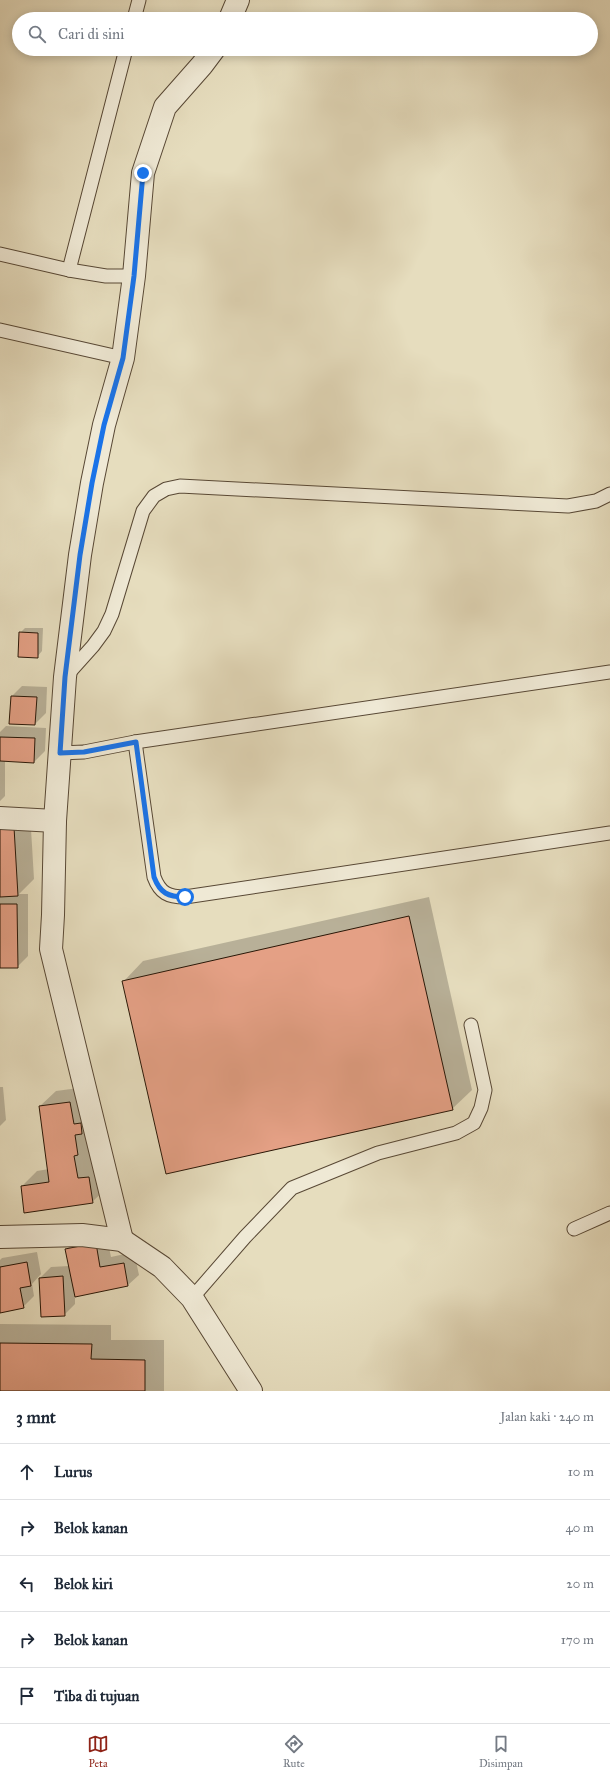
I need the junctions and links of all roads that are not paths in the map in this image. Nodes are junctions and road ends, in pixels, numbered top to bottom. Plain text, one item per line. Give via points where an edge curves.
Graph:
1 (139, 0) edge
2 (238, 0) edge
3 (136, 12) edge
4 (233, 12) edge
5 (124, 56) edge
6 (209, 56) edge
7 (0, 254) edge
8 (69, 270) junction
9 (134, 276) junction
10 (0, 330) edge
11 (123, 358) junction
12 (610, 494) edge
13 (610, 672) edge
14 (65, 677) junction
15 (136, 742) junction
16 (60, 753) junction
17 (0, 818) edge
18 (55, 821) junction
19 (610, 833) edge
20 (471, 1025) dead end
21 (610, 1213) edge
22 (574, 1229) dead end
23 (0, 1237) edge
24 (122, 1240) junction
25 (192, 1298) junction
26 (251, 1391) edge

1 - 3 lane
2 - 4 street
5 - 8 lane
6 - 9 street via 165,107 157,129 143,173
7 - 8 lane
8 - 9 lane via 106,276
9 - 11 street
10 - 11 lane
11 - 14 street via 104,425 92,483
12 - 14 lane via 596,501 568,506 180,486 166,489 154,496 143,511 112,614 104,632
13 - 15 lane
14 - 16 street
15 - 16 lane via 84,752
15 - 19 lane via 154,877 162,890 172,897
16 - 18 street
17 - 18 street
18 - 24 street via 51,949
20 - 25 lane via 484,1090 481,1108 474,1123 456,1133 378,1153 292,1188
21 - 22 lane
23 - 24 street via 82,1235
24 - 25 street via 162,1267
25 - 26 street

